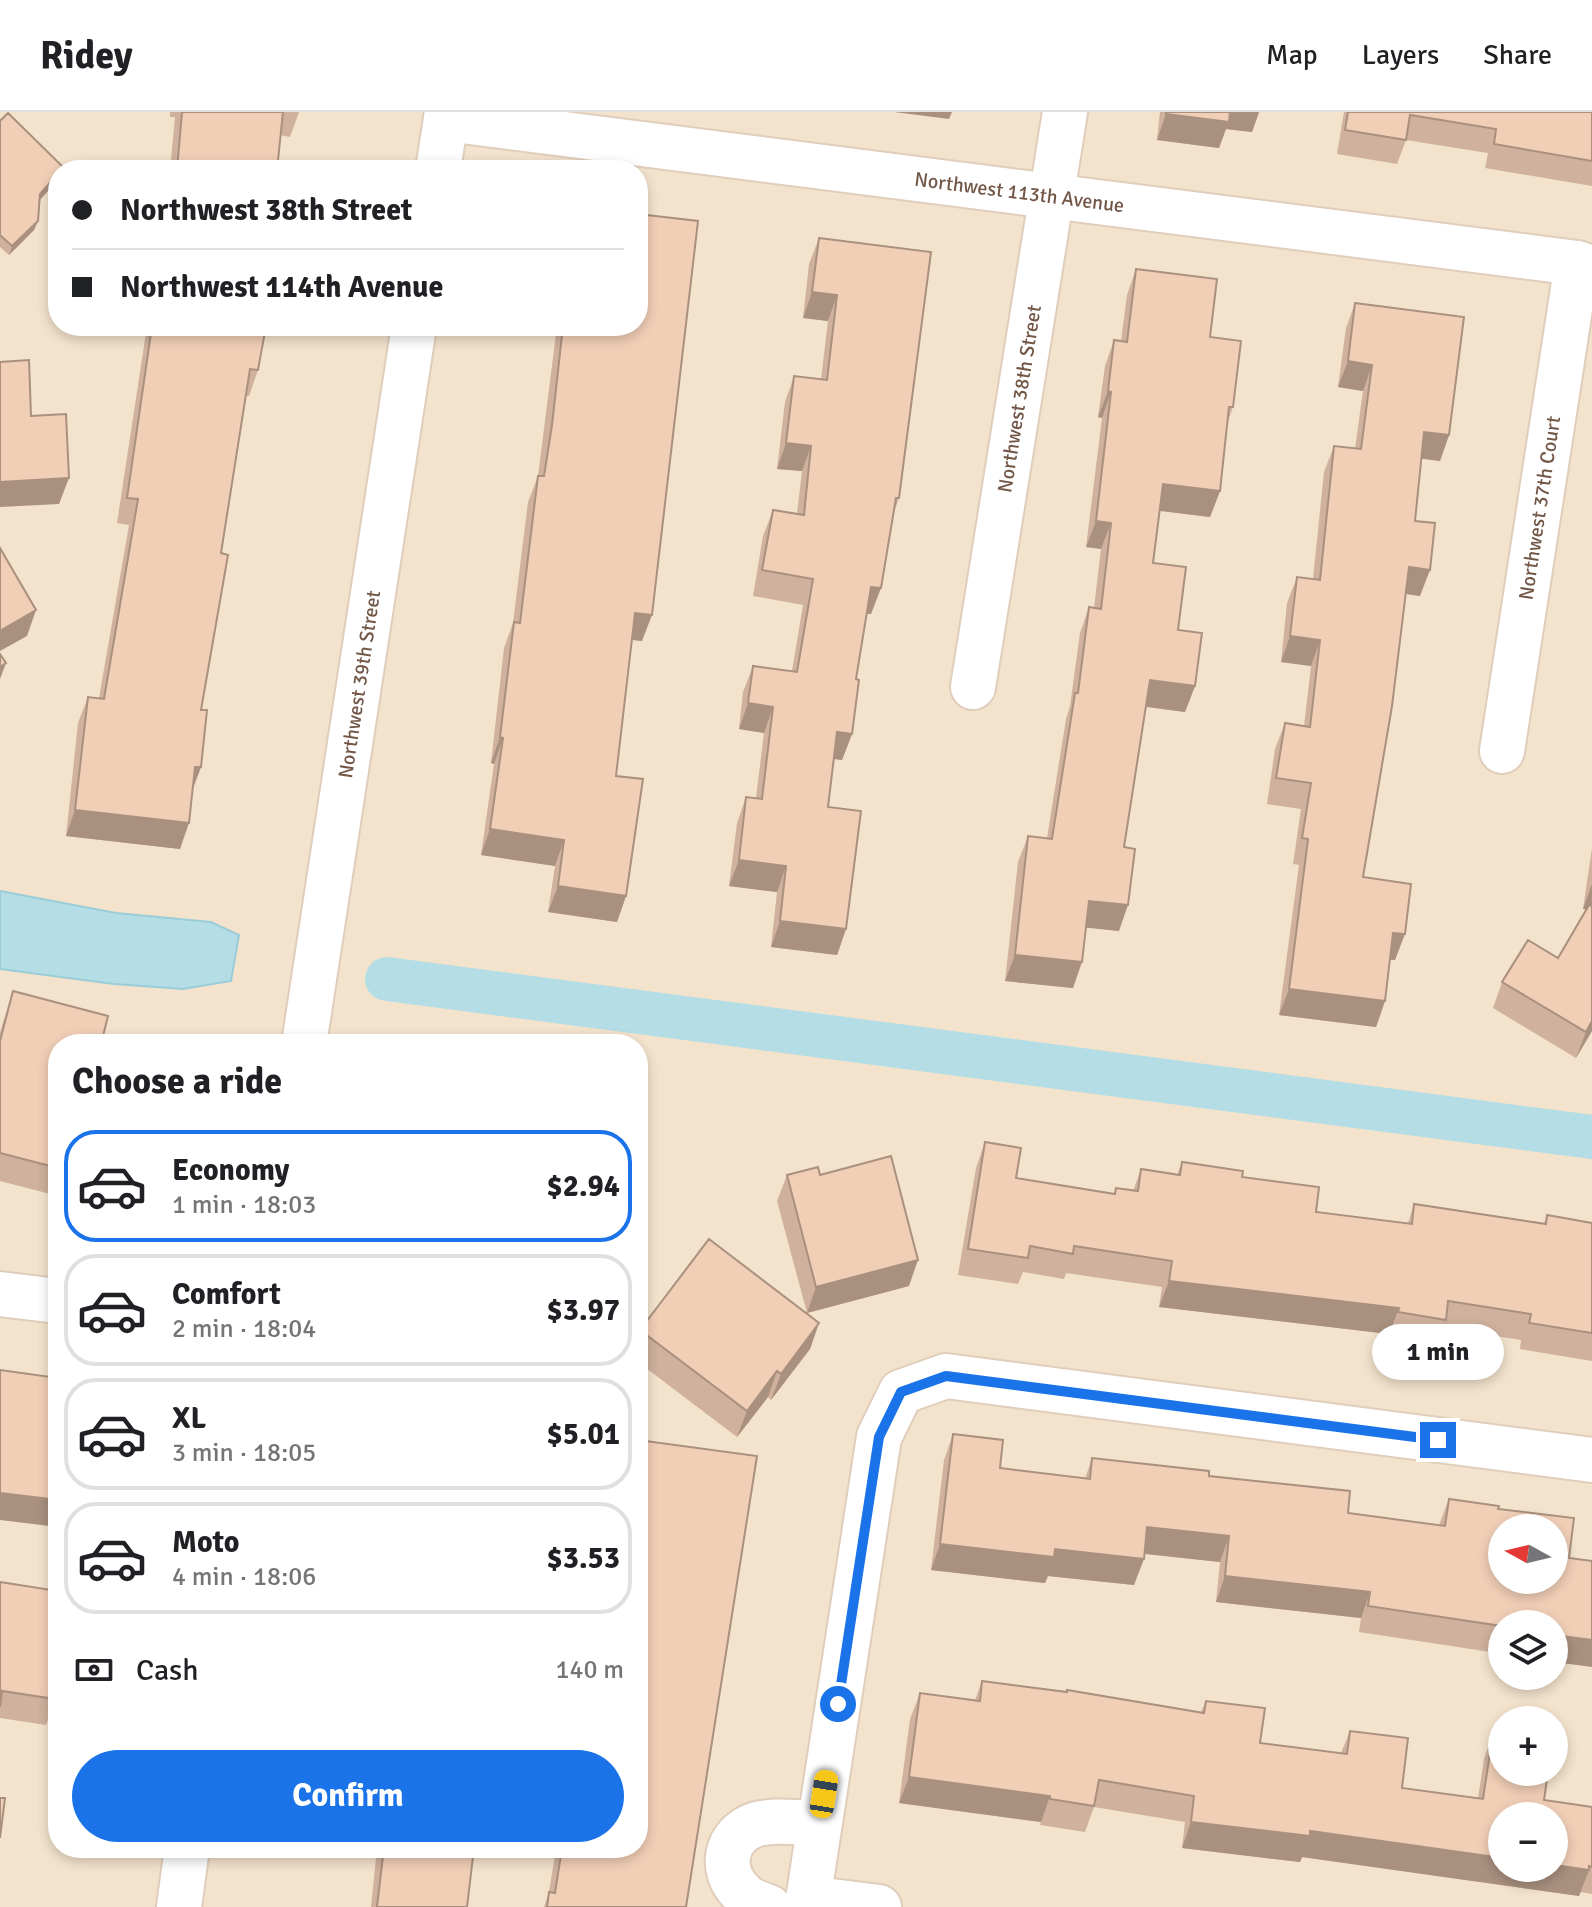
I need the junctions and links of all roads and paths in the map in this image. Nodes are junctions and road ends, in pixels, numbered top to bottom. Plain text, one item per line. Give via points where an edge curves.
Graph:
1 (1065, 112) edge
2 (447, 115) edge
3 (440, 160) edge
4 (1053, 195) junction
5 (1584, 265) edge
6 (412, 336) edge
7 (973, 687) dead end
8 (1502, 751) dead end
9 (306, 1034) edge
10 (0, 1294) edge
11 (48, 1300) edge
12 (1592, 1460) edge
13 (819, 1823) junction
14 (186, 1858) edge
15 (795, 1904) edge
16 (179, 1907) edge
17 (879, 1907) edge

1 - 4 street, Northwest 38th Street
2 - 3 street
2 - 4 street, Northwest 113th Avenue
4 - 5 street, Northwest 113th Avenue
4 - 7 street, Northwest 38th Street
5 - 8 street, Northwest 37th Court
6 - 9 street, Northwest 39th Street
10 - 11 street
12 - 13 street via 946,1376 901,1392 879,1437
13 - 15 street
13 - 15 street via 758,1824 732,1841 728,1868 741,1893 753,1901
14 - 16 street
15 - 17 street

